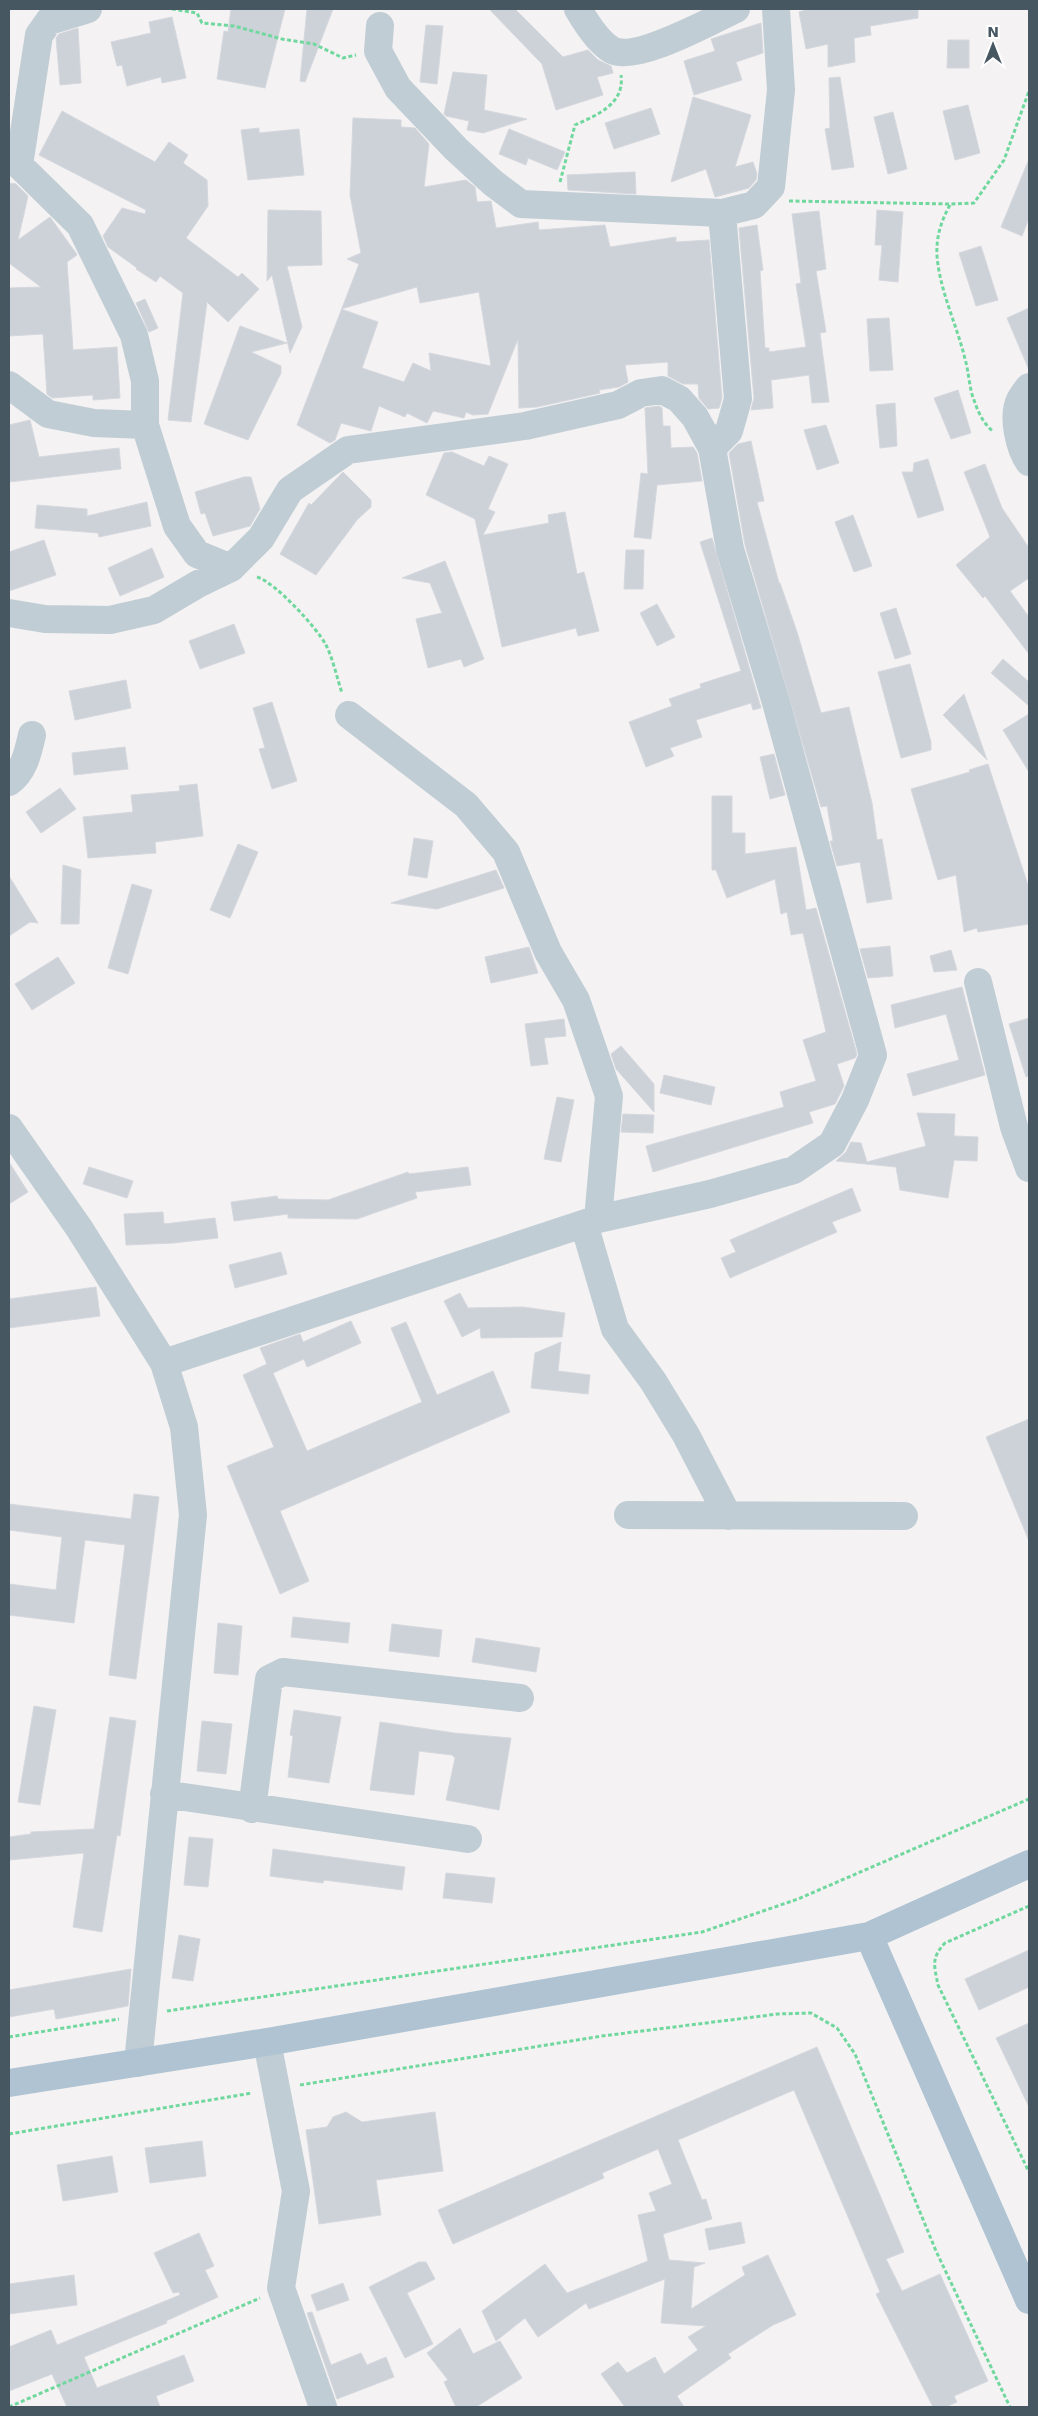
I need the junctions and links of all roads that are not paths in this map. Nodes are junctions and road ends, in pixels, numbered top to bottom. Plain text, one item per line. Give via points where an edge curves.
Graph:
1 (88, 9) edge
2 (578, 9) edge
3 (736, 9) edge
4 (776, 9) edge
5 (379, 39) road end
6 (14, 162) edge
7 (722, 213) junction
8 (9, 385) edge
9 (1029, 387) edge
10 (145, 425) junction
11 (712, 448) junction
12 (1025, 456) edge
13 (231, 568) junction
14 (9, 613) edge
15 (349, 715) road end
16 (32, 735) dead end
17 (9, 782) edge
18 (978, 982) dead end
19 (9, 1128) edge
20 (1029, 1168) edge
21 (591, 1222) junction
22 (164, 1363) junction
23 (628, 1514) dead end
24 (728, 1516) junction
25 (904, 1516) dead end
26 (520, 1698) dead end
27 (164, 1794) junction
28 (252, 1809) junction
29 (468, 1839) dead end
30 (1029, 1864) edge
31 (869, 1936) junction
32 (267, 2042) junction
33 (138, 2063) junction
34 (9, 2083) edge
35 (1029, 2300) edge
36 (323, 2407) edge

1 - 6 street via 49,21 39,35
2 - 3 street via 586,24 612,50 628,53 672,41
4 - 7 street via 781,90 771,187 754,205
5 - 7 street via 398,88 456,149 521,204
6 - 10 street via 80,224 134,336 145,381
7 - 11 street via 738,399 729,431
8 - 10 street via 48,414 94,424
9 - 12 street via 1019,401 1018,430
10 - 13 street via 177,526 197,554
11 - 13 street via 695,417 679,399 662,390 641,393 618,405 525,426 348,450 290,490 261,538
11 - 21 street via 730,549 777,706 873,1055 832,1144 794,1170
13 - 14 street via 154,610 110,620 45,619
15 - 21 street via 466,805 506,852 548,952 576,1000 609,1096
16 - 17 street via 26,760 16,778
18 - 20 street via 1014,1127
19 - 22 street via 79,1228
21 - 22 street
21 - 24 street via 615,1329 653,1381 686,1435
22 - 27 street via 184,1427 193,1515
23 - 24 street
24 - 25 street
26 - 28 street via 283,1672 269,1679
27 - 28 street
27 - 33 street
28 - 29 street
30 - 31 main road
31 - 32 main road
31 - 35 main road
32 - 33 main road
32 - 36 street via 296,2191 281,2288
33 - 34 main road

